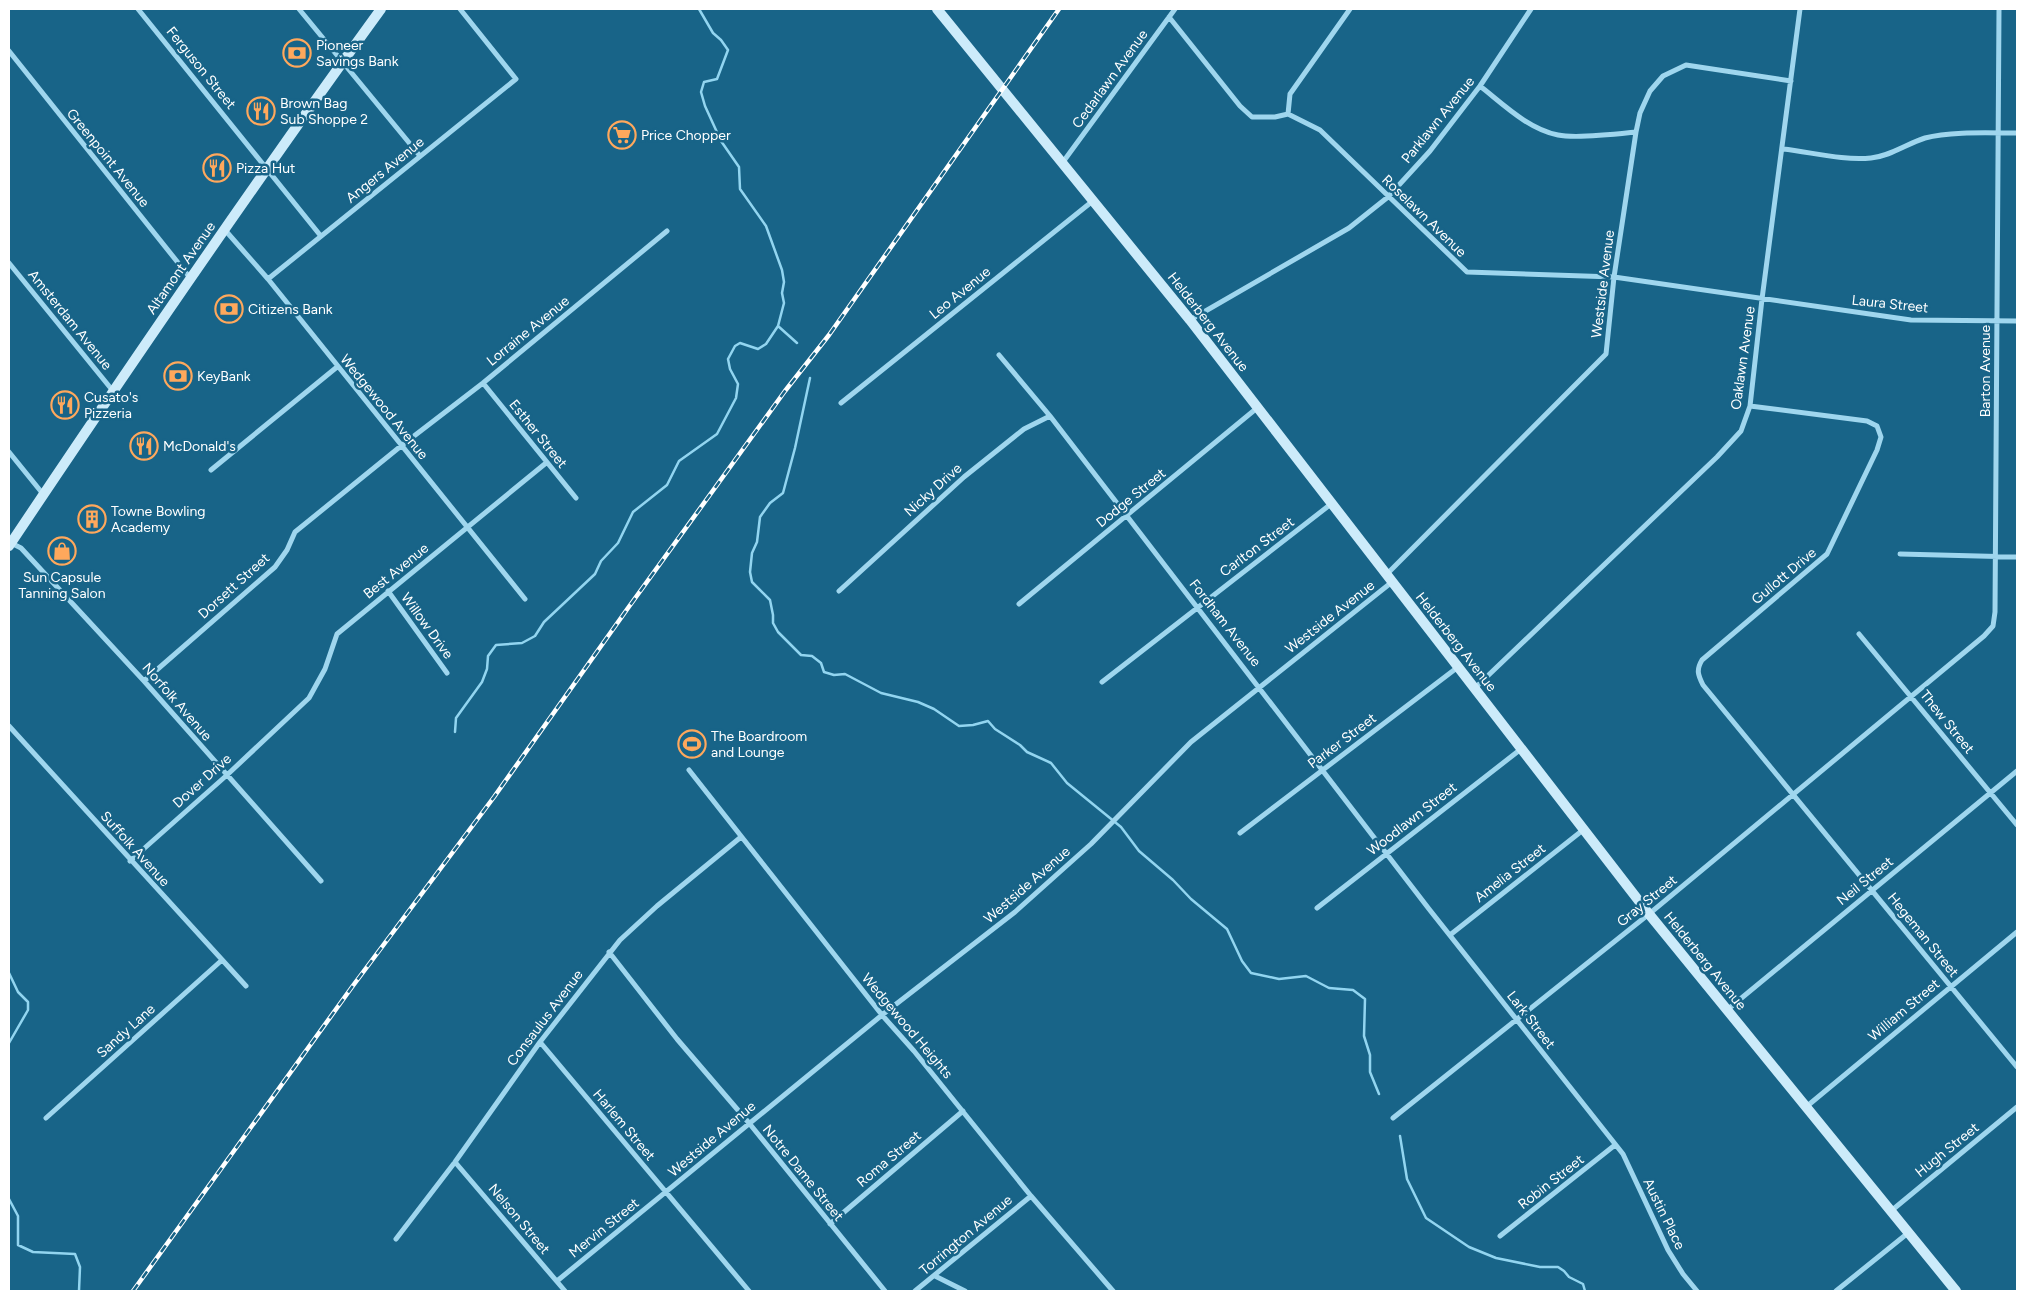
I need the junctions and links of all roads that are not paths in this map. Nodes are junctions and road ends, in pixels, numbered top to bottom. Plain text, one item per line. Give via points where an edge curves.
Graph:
1 (138, 9) edge
2 (299, 9) edge
3 (381, 9) edge
4 (460, 9) edge
5 (1175, 9) edge
6 (1350, 9) edge
7 (1531, 9) edge
8 (1800, 9) edge
9 (1999, 9) edge
10 (940, 10) edge
11 (1169, 18) junction
12 (9, 51) edge
13 (342, 62) junction
14 (1791, 81) junction
15 (1480, 86) junction
16 (1288, 114) junction
17 (1636, 132) junction
18 (1998, 133) junction
19 (2017, 133) edge
20 (1783, 149) junction
21 (420, 156) junction
22 (1063, 162) junction
23 (267, 169) junction
24 (1388, 197) junction
25 (1094, 200) junction
26 (225, 230) junction
27 (667, 231) dead end
28 (320, 235) junction
29 (9, 263) edge
30 (1614, 277) junction
31 (268, 278) junction
32 (191, 279) junction
33 (1762, 299) junction
34 (1190, 320) junction
35 (1996, 321) junction
36 (2017, 321) edge
37 (998, 355) dead end
38 (337, 367) junction
39 (483, 383) junction
40 (113, 391) junction
41 (841, 403) dead end
42 (1750, 406) junction
43 (1257, 408) junction
44 (1050, 416) junction
45 (401, 446) junction
46 (9, 452) edge
47 (546, 463) junction
48 (211, 470) dead end
49 (43, 494) junction
50 (576, 498) dead end
51 (1331, 504) junction
52 (1127, 516) junction
53 (467, 528) junction
54 (10, 544) edge
55 (1900, 554) dead end
56 (1995, 557) junction
57 (2017, 557) edge
58 (1389, 578) junction
59 (388, 591) junction
60 (839, 591) dead end
61 (525, 599) dead end
62 (1019, 604) dead end
63 (1197, 607) junction
64 (1859, 634) dead end
65 (1458, 667) junction
66 (447, 673) dead end
67 (144, 681) junction
68 (1102, 682) dead end
69 (1260, 687) junction
70 (1474, 688) junction
71 (1912, 697) junction
72 (288, 717) joint
73 (9, 726) edge
74 (1521, 749) junction
75 (1323, 769) junction
76 (689, 770) dead end
77 (2017, 771) edge
78 (227, 775) junction
79 (1991, 792) junction
80 (1793, 795) junction
81 (2017, 825) edge
82 (1583, 830) junction
83 (1240, 833) dead end
84 (741, 837) junction
85 (1386, 852) junction
86 (130, 861) junction
87 (321, 881) dead end
88 (1872, 890) junction
89 (1317, 908) dead end
90 (1429, 909) joint
91 (1649, 914) junction
92 (2017, 932) edge
93 (1450, 935) junction
94 (609, 952) junction
95 (222, 960) junction
96 (246, 986) dead end
97 (1951, 986) junction
98 (1727, 1010) junction
99 (882, 1015) junction
100 (1517, 1020) junction
101 (540, 1042) junction
102 (2017, 1068) edge
103 (1806, 1107) junction
104 (2017, 1107) edge
105 (963, 1111) junction
106 (46, 1118) dead end
107 (1393, 1118) dead end
108 (749, 1123) junction
109 (1615, 1145) junction
110 (455, 1162) junction
111 (666, 1193) junction
112 (1031, 1196) junction
113 (1890, 1211) junction
114 (830, 1224) junction
115 (1908, 1233) junction
116 (1500, 1236) dead end
117 (396, 1238) dead end
118 (935, 1276) junction
119 (557, 1281) junction
120 (565, 1291) edge
121 (749, 1291) edge
122 (885, 1291) edge
123 (915, 1291) edge
124 (965, 1291) edge
125 (1114, 1291) edge
126 (1697, 1291) edge
127 (1836, 1291) edge
128 (1956, 1291) edge

1 - 23 street, Ferguson Street
2 - 13 street
3 - 13 street, Altamont Avenue
4 - 21 street, Angers Avenue via 516,79
5 - 11 street, Cedarlawn Avenue
6 - 16 street via 1290,94
7 - 15 street, Parklawn Avenue
8 - 14 street, Oaklawn Avenue
9 - 18 street, Barton Avenue
10 - 22 street, Helderberg Avenue
11 - 16 street via 1252,117
11 - 22 street, Cedarlawn Avenue
12 - 32 street, Greenpoint Avenue
13 - 21 street
13 - 23 street, Altamont Avenue
14 - 17 street, Westside Avenue via 1686,65 1663,76 1650,91
14 - 20 street, Oaklawn Avenue
15 - 17 street via 1526,122 1560,136
15 - 24 street, Parklawn Avenue via 1430,151
16 - 24 street, Roselawn Avenue via 1320,130
17 - 30 street, Westside Avenue
18 - 19 street
18 - 20 street via 1926,138 1885,156 1870,158
18 - 35 street, Barton Avenue
20 - 33 street, Oaklawn Avenue
21 - 28 street, Angers Avenue
22 - 25 street, Helderberg Avenue
23 - 26 street, Altamont Avenue
23 - 28 street, Ferguson Street
24 - 30 street, Roselawn Avenue via 1467,272
24 - 34 street, Parklawn Avenue via 1349,228
25 - 34 street, Helderberg Avenue
25 - 41 street, Leo Avenue
26 - 31 street, Wedgewood Avenue
26 - 32 street, Altamont Avenue
27 - 39 street, Lorraine Avenue
28 - 31 street, Angers Avenue
29 - 40 street, Amsterdam Avenue
30 - 33 street, Roselawn Avenue
30 - 58 street, Westside Avenue via 1606,354
31 - 38 street, Wedgewood Avenue
32 - 40 street, Altamont Avenue
33 - 35 street, Laura Street via 1911,320
33 - 42 street, Oaklawn Avenue
34 - 43 street, Helderberg Avenue
35 - 36 street, Laura Street
35 - 56 street, Barton Avenue
37 - 44 street, Fordham Avenue
38 - 45 street, Wedgewood Avenue
38 - 48 street
39 - 45 street, Lorraine Avenue
39 - 47 street, Esther Street
40 - 49 street, Altamont Avenue
42 - 70 street, Oaklawn Avenue via 1741,431 1717,457
42 - 80 street, Gullott Drive via 1867,422 1877,426 1881,437 1827,554 1702,660 1698,667 1703,685
43 - 51 street, Helderberg Avenue
43 - 52 street, Dodge Street
44 - 52 street, Fordham Avenue
44 - 60 street, Nicky Drive via 1024,429 964,477
45 - 53 street, Wedgewood Avenue
45 - 67 street, Dorsett Street via 295,532 275,566
46 - 49 street
47 - 50 street, Esther Street
47 - 53 street, Best Avenue
49 - 54 street, Altamont Avenue
51 - 58 street, Helderberg Avenue
51 - 63 street, Carlton Street
52 - 62 street, Dodge Street
52 - 63 street, Fordham Avenue
53 - 59 street, Best Avenue
53 - 61 street, Wedgewood Avenue
54 - 67 street, Norfolk Avenue via 20,548
55 - 56 street
56 - 57 street
56 - 71 street, Barton Avenue via 1993,626
58 - 65 street, Helderberg Avenue
58 - 69 street, Westside Avenue
59 - 66 street, Willow Drive
59 - 72 street, Best Avenue via 337,634 326,669 309,698
63 - 68 street, Carlton Street
63 - 69 street, Fordham Avenue
64 - 71 street, Thew Street
65 - 70 street, Helderberg Avenue
65 - 75 street, Parker Street
67 - 78 street, Norfolk Avenue
69 - 75 street, Fordham Avenue
69 - 99 street, Westside Avenue via 1191,742 1091,844 1015,912
70 - 74 street, Helderberg Avenue
71 - 79 street, Thew Street
71 - 80 street, Gray Street
72 - 78 street, Dover Drive
73 - 86 street, Suffolk Avenue
74 - 82 street, Helderberg Avenue
74 - 85 street, Woodlawn Street
75 - 83 street, Parker Street
75 - 85 street, Fordham Avenue
76 - 84 street, Wedgewood Heights
77 - 79 street, Neil Street
78 - 86 street, Dover Drive
78 - 87 street, Norfolk Avenue
79 - 81 street, Thew Street
79 - 88 street, Neil Street
80 - 88 street, Hegeman Street
80 - 91 street, Gray Street
82 - 91 street, Helderberg Avenue
82 - 93 street, Amelia Street
84 - 94 street, Consaulus Avenue via 639,922
84 - 99 street, Wedgewood Heights
85 - 89 street, Woodlawn Street
85 - 90 street, Fordham Avenue
86 - 95 street, Suffolk Avenue
88 - 97 street, Hegeman Street
88 - 98 street, Neil Street
90 - 93 street, Lark Street
91 - 98 street, Helderberg Avenue
91 - 100 street, Gray Street
92 - 97 street, William Street
93 - 100 street, Lark Street
94 - 101 street, Consaulus Avenue
94 - 108 street, Notre Dame Street
95 - 96 street, Suffolk Avenue
95 - 106 street, Sandy Lane
97 - 102 street, Hegeman Street
97 - 103 street, William Street
98 - 103 street, Helderberg Avenue
99 - 105 street, Wedgewood Heights
99 - 108 street, Westside Avenue
100 - 107 street, Gray Street
100 - 109 street, Lark Street
101 - 110 street, Consaulus Avenue
101 - 111 street, Harlem Street
103 - 113 street, Helderberg Avenue
104 - 113 street, Hugh Street
105 - 112 street, Wedgewood Heights
105 - 114 street, Roma Street
108 - 111 street, Westside Avenue
108 - 114 street, Notre Dame Street
109 - 116 street, Robin Street
109 - 126 street, Austin Place via 1623,1154 1668,1250
110 - 117 street, Consaulus Avenue
110 - 119 street, Nelson Street
111 - 119 street, Mervin Street
111 - 121 street, Harlem Street
112 - 118 street, Torrington Avenue
112 - 125 street, Wedgewood Heights
113 - 115 street, Helderberg Avenue
114 - 122 street, Notre Dame Street
115 - 127 street
115 - 128 street, Helderberg Avenue
118 - 123 street, Torrington Avenue
118 - 124 street
119 - 120 street, Nelson Street

